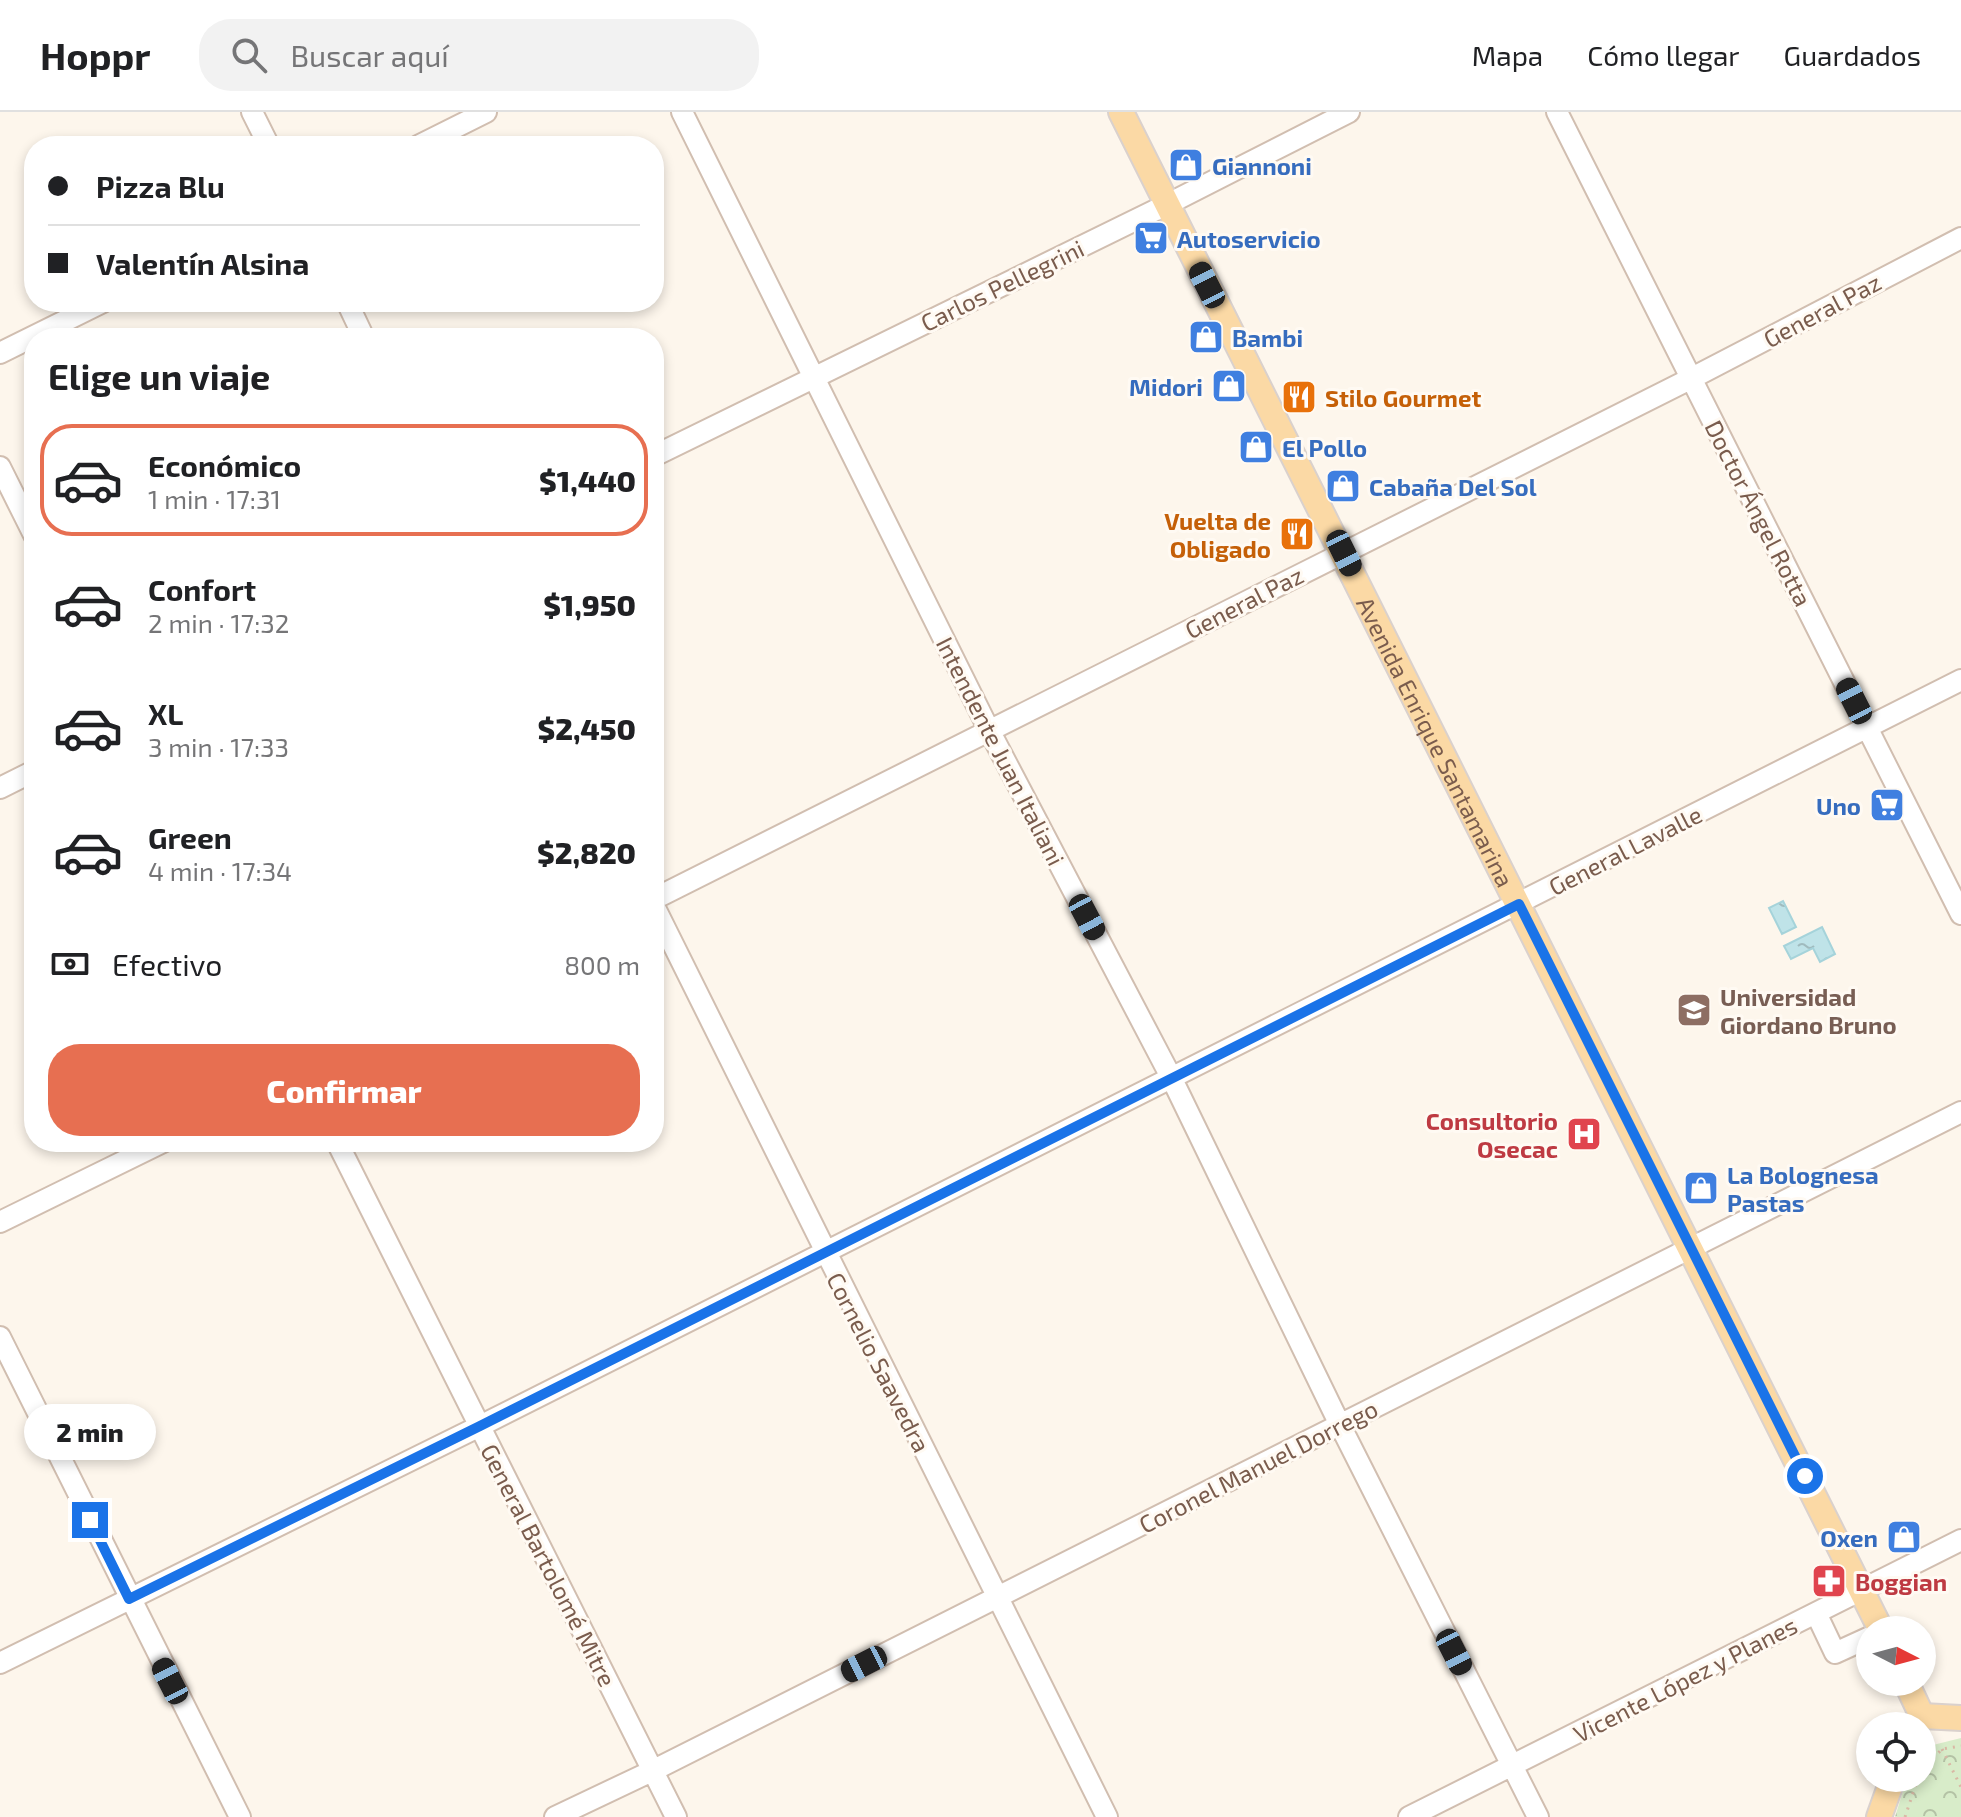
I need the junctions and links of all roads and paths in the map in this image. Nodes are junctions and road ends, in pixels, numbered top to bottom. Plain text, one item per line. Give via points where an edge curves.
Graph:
1 (252, 112) edge
2 (486, 112) edge
3 (682, 112) edge
4 (1121, 112) edge
5 (1349, 112) edge
6 (1557, 112) edge
7 (264, 136) edge
8 (438, 136) edge
9 (1166, 205) junction
10 (1961, 238) edge
11 (83, 312) edge
12 (50, 328) edge
13 (24, 341) edge
14 (0, 353) edge
15 (815, 376) junction
16 (1692, 378) junction
17 (664, 451) edge
18 (0, 467) edge
19 (24, 515) edge
20 (1344, 553) junction
21 (1961, 680) edge
22 (1868, 728) junction
23 (989, 730) junction
24 (24, 776) edge
25 (0, 788) edge
26 (664, 894) edge
27 (1519, 904) junction
28 (1961, 914) edge
29 (664, 926) edge
30 (1171, 1077) junction
31 (1961, 1112) edge
32 (143, 1152) edge
33 (342, 1152) edge
34 (0, 1222) edge
35 (1691, 1248) junction
36 (824, 1253) junction
37 (0, 1337) edge
38 (1340, 1425) junction
39 (480, 1426) junction
40 (1961, 1540) edge
41 (1861, 1590) junction
42 (997, 1597) junction
43 (129, 1599) junction
44 (1816, 1613) junction
45 (1874, 1616) edge
46 (1856, 1643) edge
47 (0, 1663) edge
48 (1936, 1717) edge
49 (1961, 1718) edge
50 (1961, 1746) edge
51 (1942, 1749) junction
52 (1936, 1755) edge
53 (1512, 1766) junction
54 (652, 1771) junction
55 (1961, 1787) edge
56 (1888, 1792) edge
57 (1913, 1792) edge
58 (240, 1817) edge
59 (555, 1817) edge
60 (676, 1817) edge
61 (1107, 1817) edge
62 (1409, 1817) edge
63 (1538, 1817) edge
64 (1879, 1817) edge
65 (1905, 1817) edge

1 - 7 street
2 - 8 street
3 - 15 street, Intendente Juan Italiani
4 - 9 main road, Avenida Enrique Santamarina
5 - 9 street, Carlos Pellegrini
6 - 16 street, Doctor Ángel Rotta
9 - 15 street, Carlos Pellegrini
9 - 20 main road, Avenida Enrique Santamarina
10 - 16 street, General Paz
11 - 12 street
13 - 14 street
15 - 17 street, Carlos Pellegrini
15 - 23 street, Intendente Juan Italiani
16 - 20 street, General Paz
16 - 22 street, Doctor Ángel Rotta
18 - 19 street
20 - 23 street, General Paz
20 - 27 main road, Avenida Enrique Santamarina
21 - 22 street, General Lavalle
22 - 27 street, General Lavalle
22 - 28 street, Doctor Ángel Rotta
23 - 26 street, General Paz
23 - 30 street, Intendente Juan Italiani
24 - 25 street
27 - 30 street, General Lavalle
27 - 35 main road, Avenida Enrique Santamarina
29 - 36 street, Cornelio Saavedra
30 - 36 street, General Lavalle
30 - 38 street, Intendente Juan Italiani
31 - 35 street, Coronel Manuel Dorrego
32 - 34 street
33 - 39 street, General Bartolomé Mitre
35 - 38 street, Coronel Manuel Dorrego
35 - 41 main road, Avenida Enrique Santamarina
36 - 39 street, General Lavalle
36 - 42 street, Cornelio Saavedra
37 - 43 street
38 - 42 street, Coronel Manuel Dorrego
38 - 53 street, Intendente Juan Italiani
39 - 43 street, General Lavalle
39 - 54 street, General Bartolomé Mitre
40 - 41 street, Vicente López y Planes
41 - 44 street, Vicente López y Planes
41 - 45 main road, Avenida Enrique Santamarina
42 - 54 street, Coronel Manuel Dorrego
42 - 61 street, Cornelio Saavedra
43 - 47 street, General Lavalle
43 - 58 street
44 - 46 street via 1835,1653
44 - 53 street, Vicente López y Planes
48 - 49 main road
50 - 51 path
51 - 52 path
51 - 55 path
53 - 62 street, Vicente López y Planes
53 - 63 street, Intendente Juan Italiani
54 - 59 street, Coronel Manuel Dorrego
54 - 60 street, General Bartolomé Mitre
56 - 64 main road
57 - 65 path

